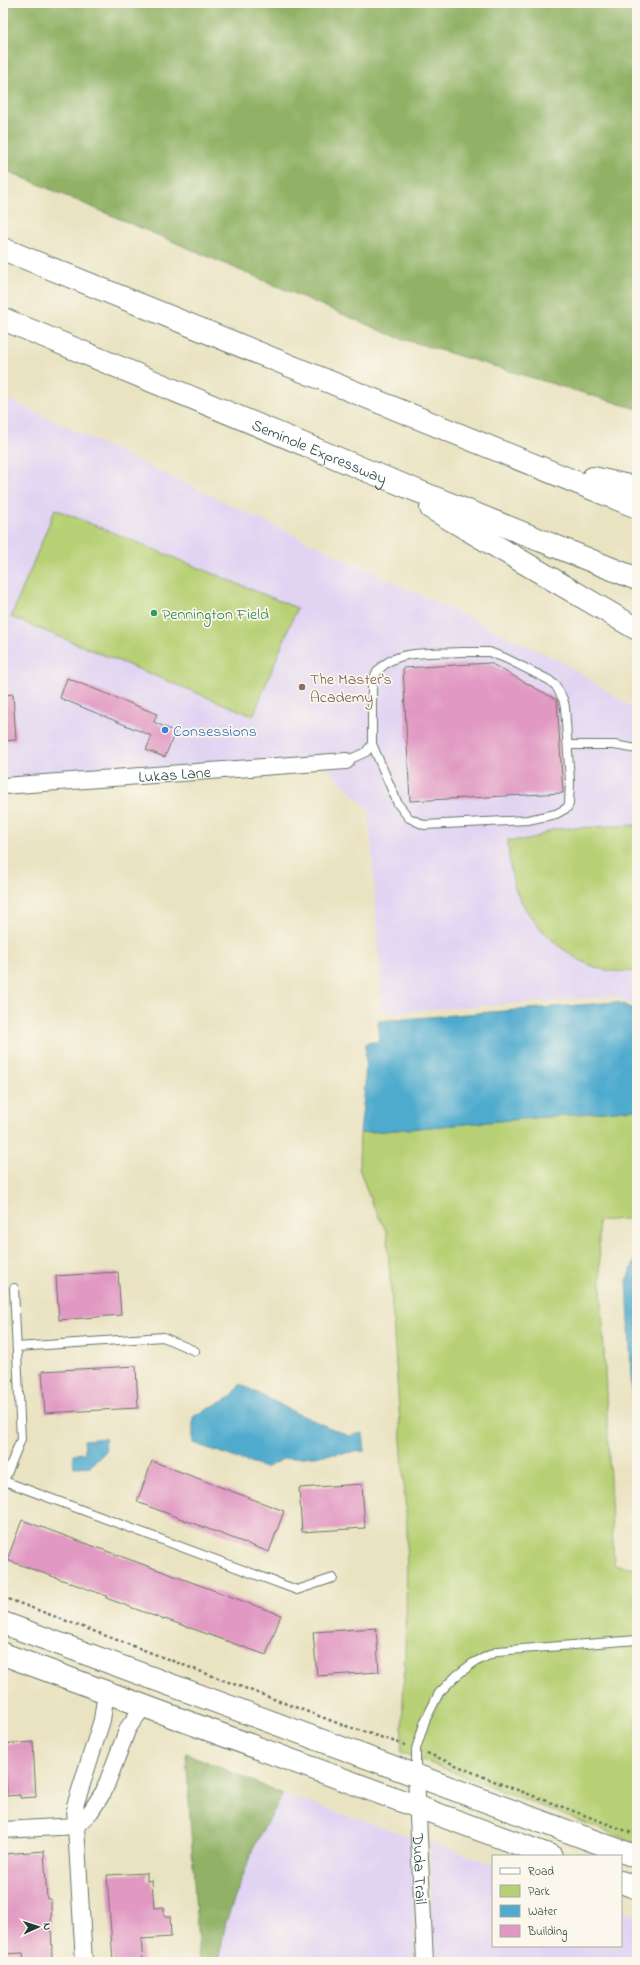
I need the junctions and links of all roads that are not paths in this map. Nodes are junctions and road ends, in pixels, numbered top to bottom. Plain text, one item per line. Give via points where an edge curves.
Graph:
1 (3, 248) edge
2 (3, 319) edge
3 (526, 463) junction
4 (368, 471) junction
5 (637, 488) edge
6 (637, 507) edge
7 (637, 579) edge
8 (637, 629) edge
9 (372, 744) junction
10 (568, 745) junction
11 (637, 749) edge
12 (346, 761) joint
13 (3, 786) edge
14 (14, 1288) dead end
15 (16, 1347) junction
16 (195, 1351) dead end
17 (3, 1482) edge
18 (333, 1578) dead end
19 (3, 1623) edge
20 (637, 1640) edge
21 (3, 1654) edge
22 (106, 1692) junction
23 (144, 1706) junction
24 (85, 1775) junction
25 (416, 1775) junction
26 (107, 1782) junction
27 (419, 1807) junction
28 (76, 1826) junction
29 (3, 1830) edge
30 (549, 1855) edge
31 (637, 1857) edge
32 (622, 1882) edge
33 (637, 1888) edge
34 (84, 1962) edge
35 (425, 1962) edge

1 - 3 main road
2 - 4 main road, Seminole Expressway
3 - 5 main road
3 - 6 main road
4 - 7 main road, Seminole Expressway
4 - 8 main road
9 - 10 lane via 398,804 409,818 424,825 528,820 564,811 569,804 570,789
9 - 10 lane via 372,682 375,672 383,664 398,656 489,652 549,680 556,686 565,706
9 - 12 lane via 366,752
10 - 11 lane via 614,745
12 - 13 street, Lukas Lane
14 - 15 lane
15 - 16 lane via 163,1337
15 - 17 lane via 21,1439
17 - 18 lane via 297,1590
19 - 25 main road
20 - 25 lane via 498,1651 473,1663 439,1693 425,1721 416,1749
21 - 22 main road
22 - 23 main road
22 - 24 street via 102,1720
23 - 26 street via 128,1728
23 - 27 main road
24 - 26 street
24 - 28 street via 75,1806
25 - 27 street, Duda Trail
25 - 31 main road
26 - 28 street via 91,1812
27 - 30 main road
27 - 35 street, Duda Trail
28 - 29 street
28 - 34 street
32 - 33 main road

